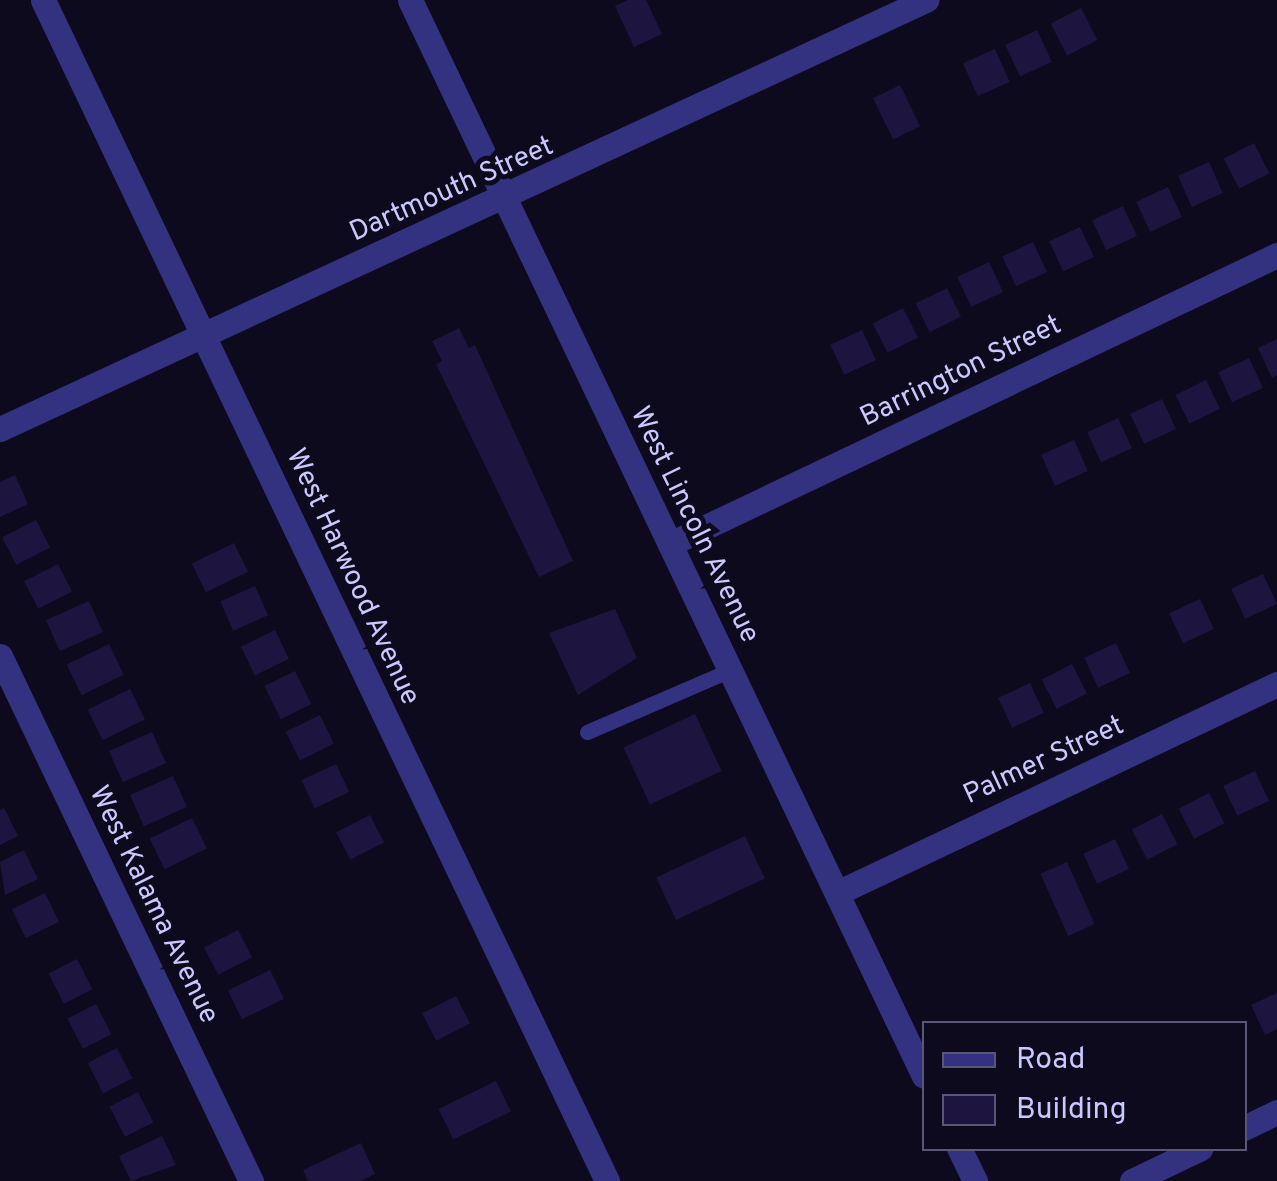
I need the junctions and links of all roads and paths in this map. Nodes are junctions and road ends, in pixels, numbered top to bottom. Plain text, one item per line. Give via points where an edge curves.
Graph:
1 (43, 0) edge
2 (410, 0) edge
3 (926, 0) edge
4 (505, 199) junction
5 (1277, 254) edge
6 (204, 336) junction
7 (0, 429) edge
8 (670, 544) junction
9 (0, 656) edge
10 (730, 670) junction
11 (1277, 684) edge
12 (587, 732) dead end
13 (837, 893) junction
14 (922, 1072) edge
15 (1277, 1112) edge
16 (1247, 1127) edge
17 (960, 1151) edge
18 (1194, 1151) edge
19 (251, 1181) edge
20 (606, 1181) edge
21 (974, 1181) edge
22 (1132, 1181) edge

1 - 6 street, West Harwood Avenue
2 - 4 street, West Lincoln Avenue
3 - 4 street, Dartmouth Street
4 - 6 street, Dartmouth Street
4 - 8 street, West Lincoln Avenue
5 - 8 street, Barrington Street
6 - 7 street, Dartmouth Street
6 - 20 street, West Harwood Avenue
8 - 10 street, West Lincoln Avenue
9 - 19 street, West Kalama Avenue
10 - 12 lane
10 - 13 street, West Lincoln Avenue
11 - 13 street, Palmer Street
13 - 14 street, West Lincoln Avenue
15 - 16 street
17 - 21 street
18 - 22 street

